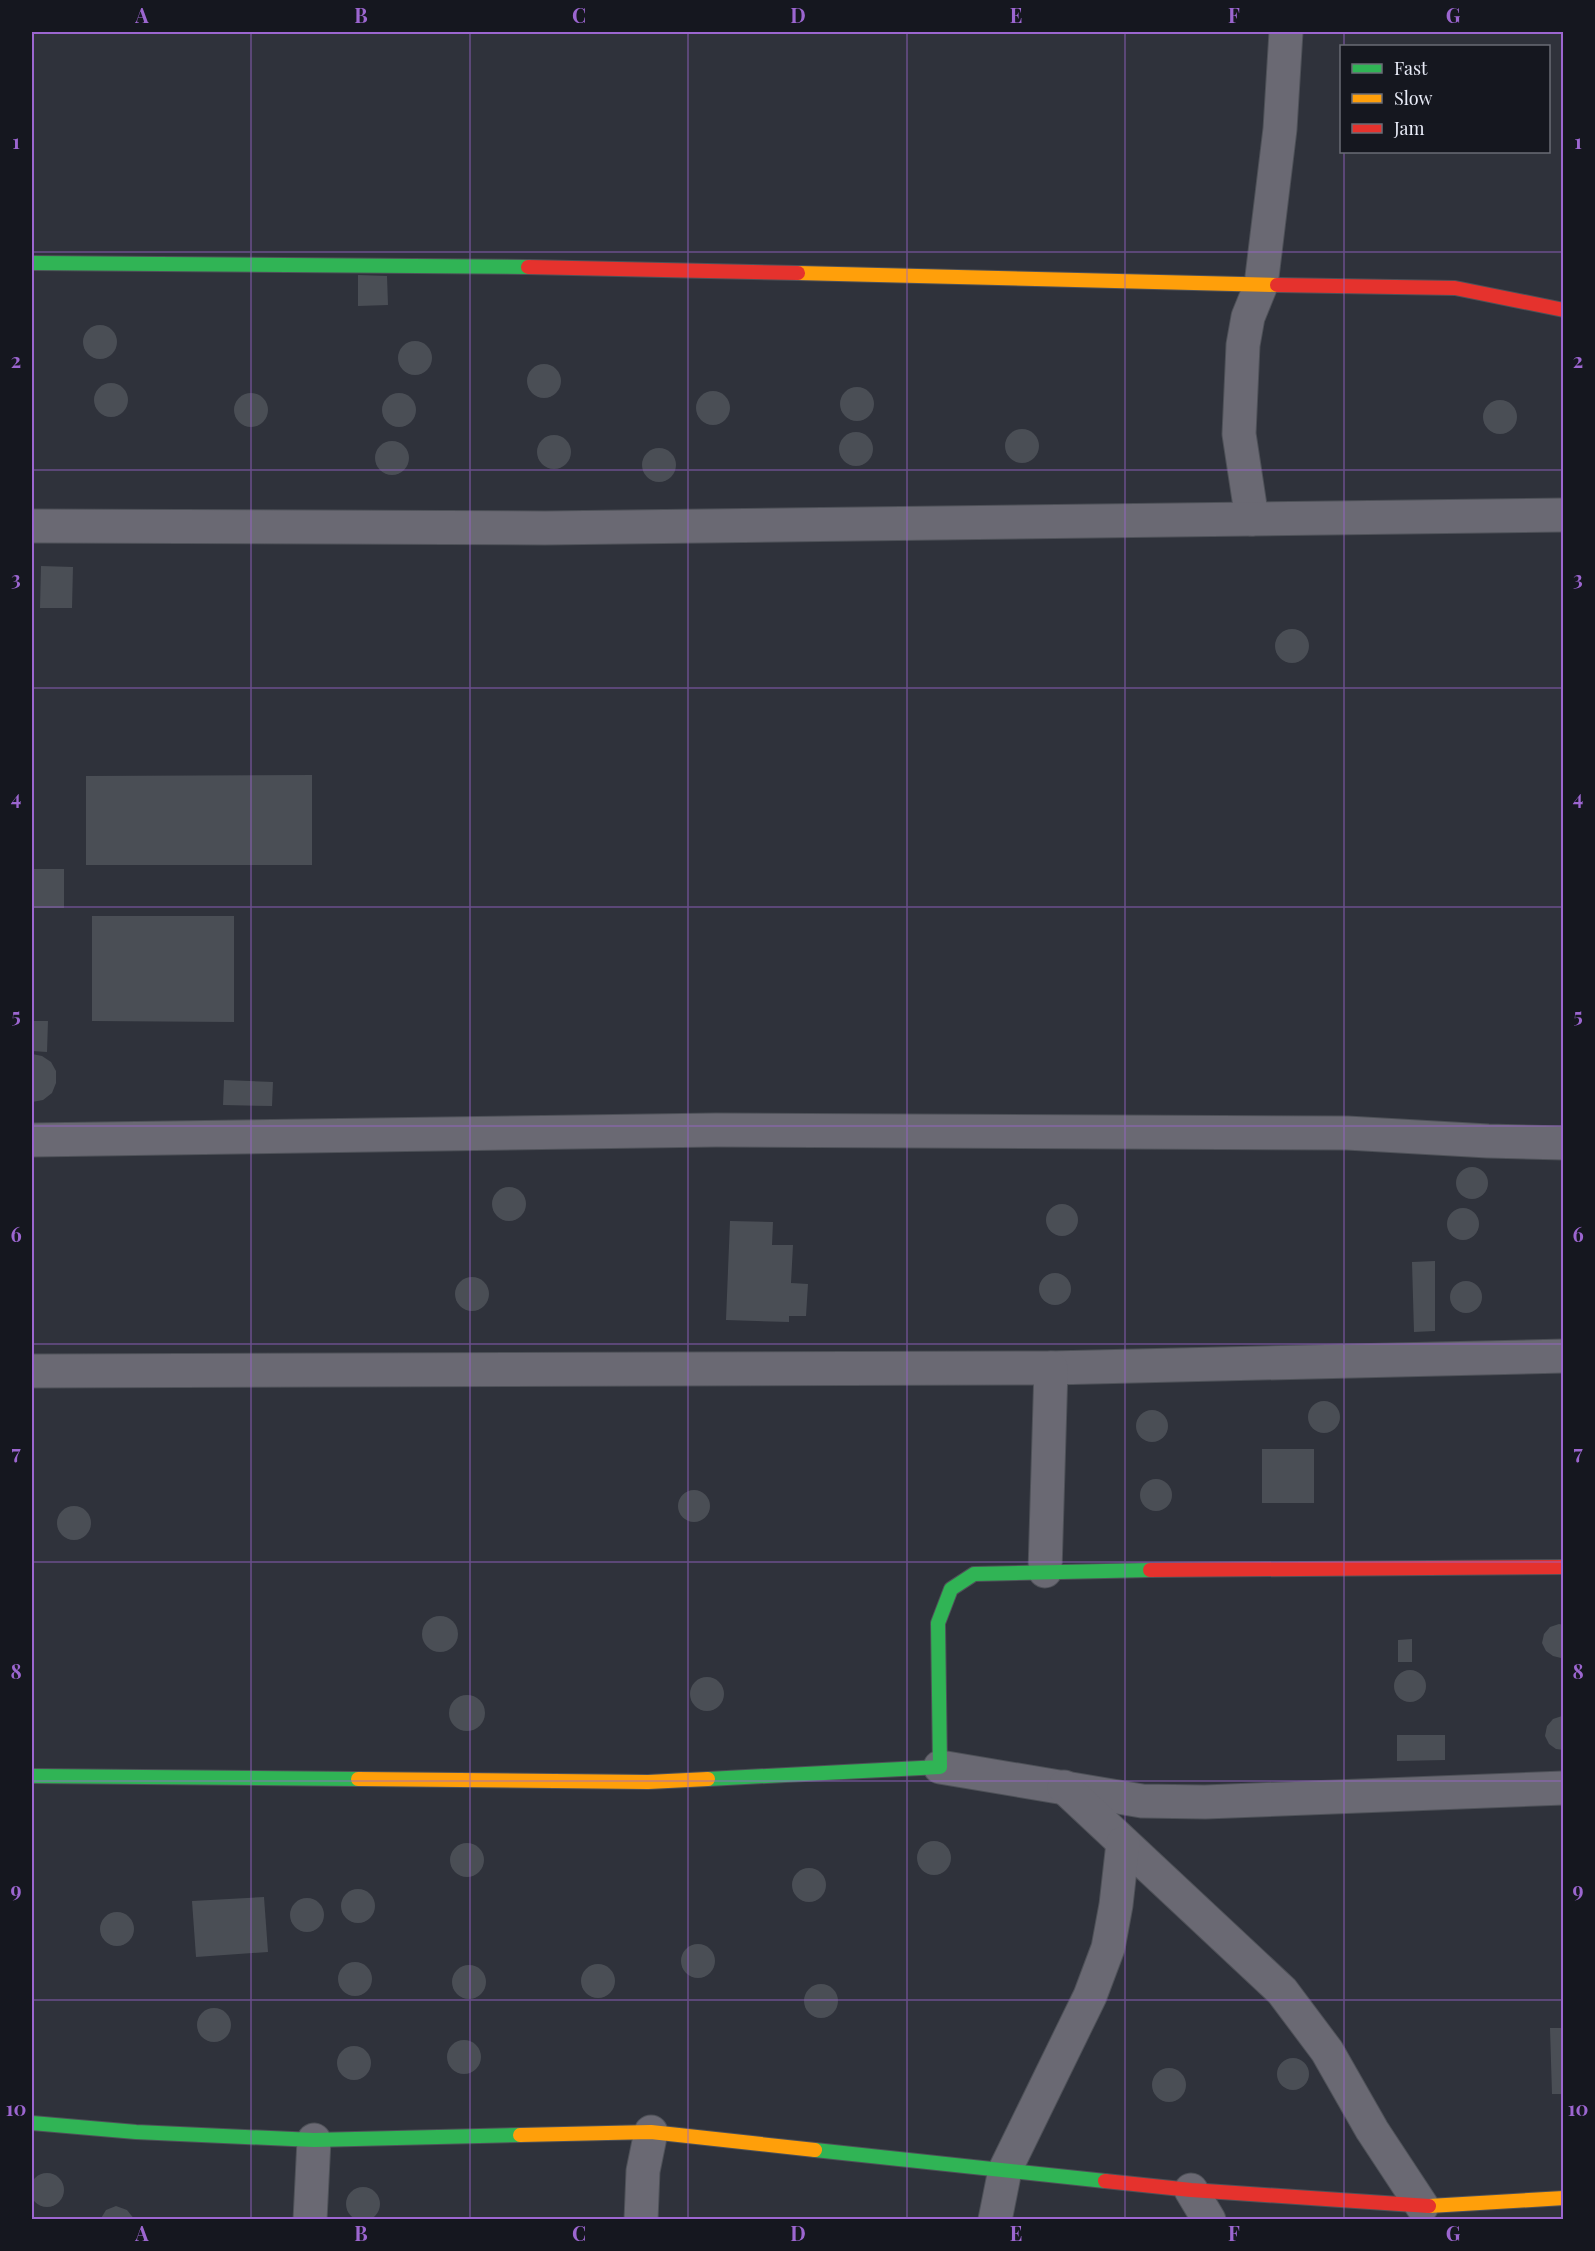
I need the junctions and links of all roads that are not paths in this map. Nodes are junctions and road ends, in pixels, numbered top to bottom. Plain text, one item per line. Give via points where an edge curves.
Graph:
1 (1286, 32) edge
2 (32, 263) edge
3 (1261, 285) junction
4 (1563, 310) edge
5 (1563, 515) edge
6 (1252, 519) junction
7 (32, 526) edge
8 (32, 1140) edge
9 (1563, 1143) edge
10 (1563, 1356) edge
11 (1051, 1368) junction
12 (32, 1371) edge
13 (1563, 1566) edge
14 (1045, 1571) junction
15 (940, 1767) junction
16 (32, 1776) edge
17 (1064, 1787) junction
18 (1563, 1788) edge
19 (1123, 1843) junction
20 (32, 2123) edge
21 (651, 2132) junction
22 (314, 2140) junction
23 (1005, 2170) junction
24 (1191, 2190) junction
25 (1563, 2198) edge
26 (1422, 2206) junction
27 (310, 2220) edge
28 (641, 2220) edge
29 (995, 2220) edge
30 (1209, 2220) edge

1 - 3 street via 1280,129
2 - 3 street via 629,268
3 - 4 street via 1455,288
3 - 6 street via 1248,316 1243,345 1239,434
5 - 6 street
6 - 7 street via 545,528
8 - 9 street via 716,1130 1347,1133
10 - 11 street
11 - 12 street
11 - 14 street
13 - 14 street
14 - 15 street via 974,1574 951,1589 938,1623
15 - 16 street via 648,1782
15 - 17 street
17 - 18 street via 1142,1801 1205,1802
17 - 19 street
19 - 23 street via 1116,1905 1104,1958 1090,1996
19 - 26 street via 1282,1990 1327,2051
20 - 22 street
21 - 22 street
21 - 23 street
21 - 28 street via 643,2171
22 - 27 street
23 - 24 street
23 - 29 street
24 - 26 street
24 - 30 street
25 - 26 street

